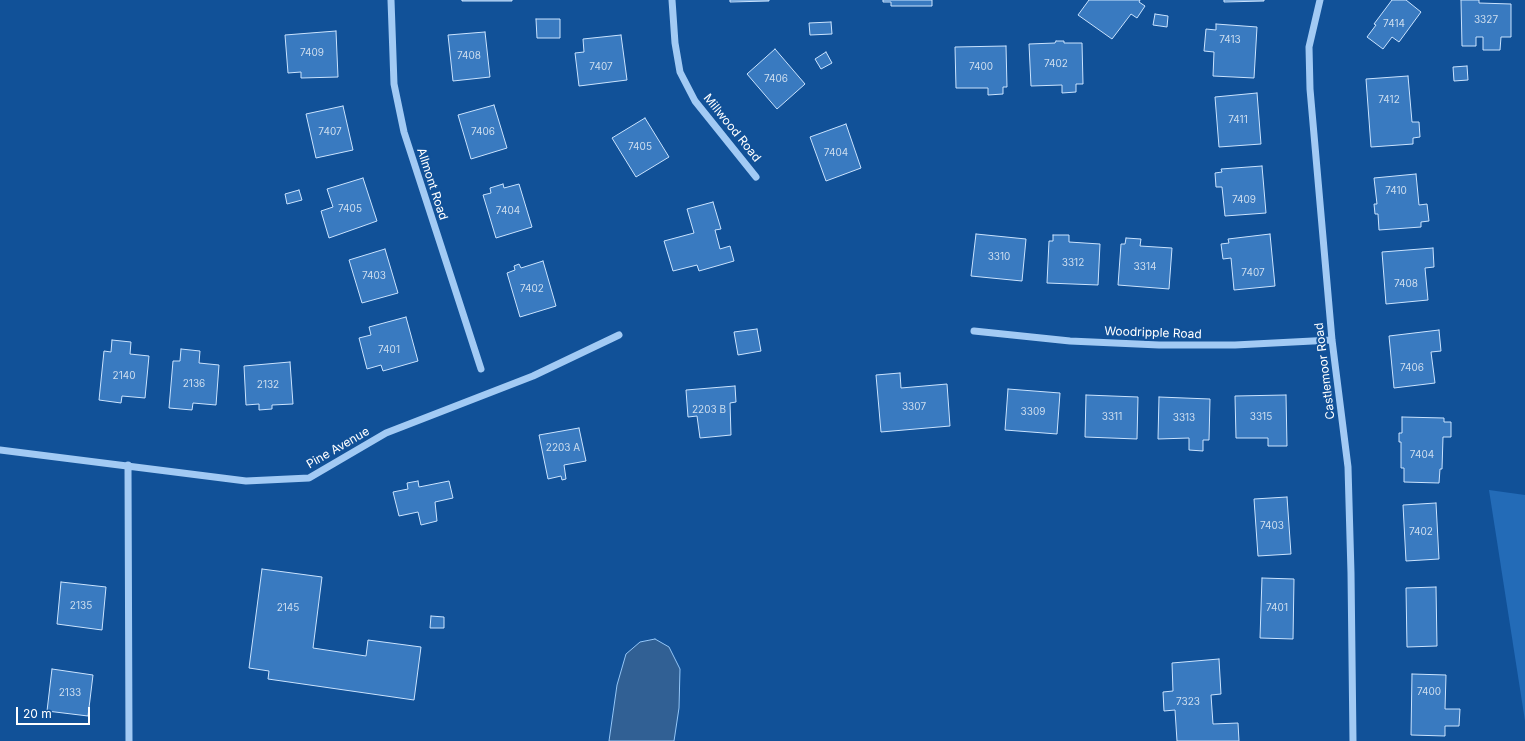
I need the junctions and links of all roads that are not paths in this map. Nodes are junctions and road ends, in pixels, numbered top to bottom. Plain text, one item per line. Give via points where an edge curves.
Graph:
1 (391, 0) edge
2 (672, 0) edge
3 (1320, 0) edge
4 (756, 177) dead end
5 (974, 331) dead end
6 (619, 335) dead end
7 (1332, 340) junction
8 (481, 369) dead end
9 (0, 450) edge
10 (128, 465) junction
11 (129, 741) edge
12 (1353, 741) edge

1 - 8 street, Allmont Road via 394,84 404,132
2 - 4 street, Millwood Road via 680,72 695,101
3 - 7 street, Castlemoor Road via 1309,47 1310,89
5 - 7 street, Woodripple Road via 1070,341 1159,345 1235,345
6 - 10 street, Pine Avenue via 534,376 386,433 310,478 246,482
7 - 12 street, Castlemoor Road via 1348,467 1352,573
9 - 10 street, Pine Avenue
10 - 11 street

